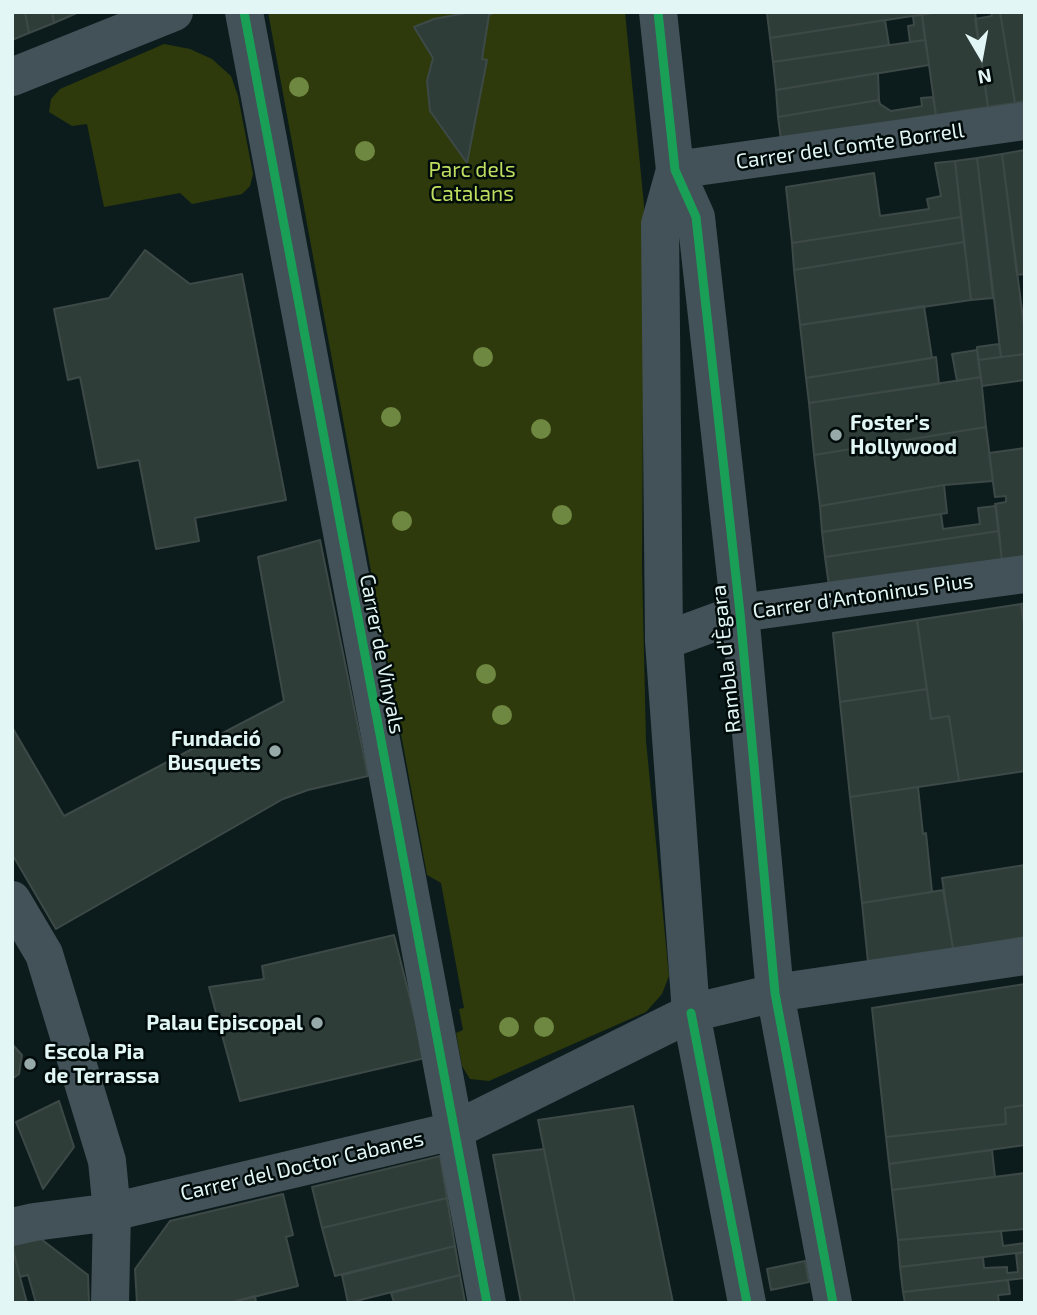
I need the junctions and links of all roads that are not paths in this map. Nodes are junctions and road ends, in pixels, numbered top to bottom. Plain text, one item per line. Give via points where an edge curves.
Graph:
1 (174, 12) edge
2 (244, 12) edge
3 (658, 12) edge
4 (12, 77) edge
5 (1025, 121) edge
6 (675, 170) junction
7 (1025, 574) edge
8 (740, 614) junction
9 (664, 641) junction
10 (12, 900) edge
11 (1025, 956) edge
12 (775, 993) junction
13 (691, 1013) junction
14 (453, 1131) junction
15 (112, 1212) junction
16 (12, 1227) edge
17 (110, 1303) edge
18 (487, 1303) edge
19 (747, 1303) edge
20 (833, 1303) edge

1 - 4 street
2 - 14 street, Carrer de Vinyals
3 - 6 street, Rambla d'Ègara
5 - 6 street, Carrer del Comte Borrell
6 - 8 street, Rambla d'Ègara via 696,217
6 - 9 street, Rambla d'Ègara via 660,224
7 - 8 street, Carrer d'Antoninus Pius
8 - 9 street, Carrer d'Antoninus Pius
8 - 12 street, Rambla d'Ègara
9 - 13 street, Rambla d'Ègara
10 - 15 street via 44,954 107,1161
11 - 12 street, Carrer del Doctor Cabanes
12 - 13 street, Carrer del Doctor Cabanes
12 - 20 street, Rambla d'Ègara
13 - 14 street, Carrer del Doctor Cabanes
13 - 19 street, Rambla d'Ègara
14 - 15 street, Carrer del Doctor Cabanes
14 - 18 street, Carrer de Vinyals
15 - 16 street, Carrer del Doctor Cabanes
15 - 17 street

